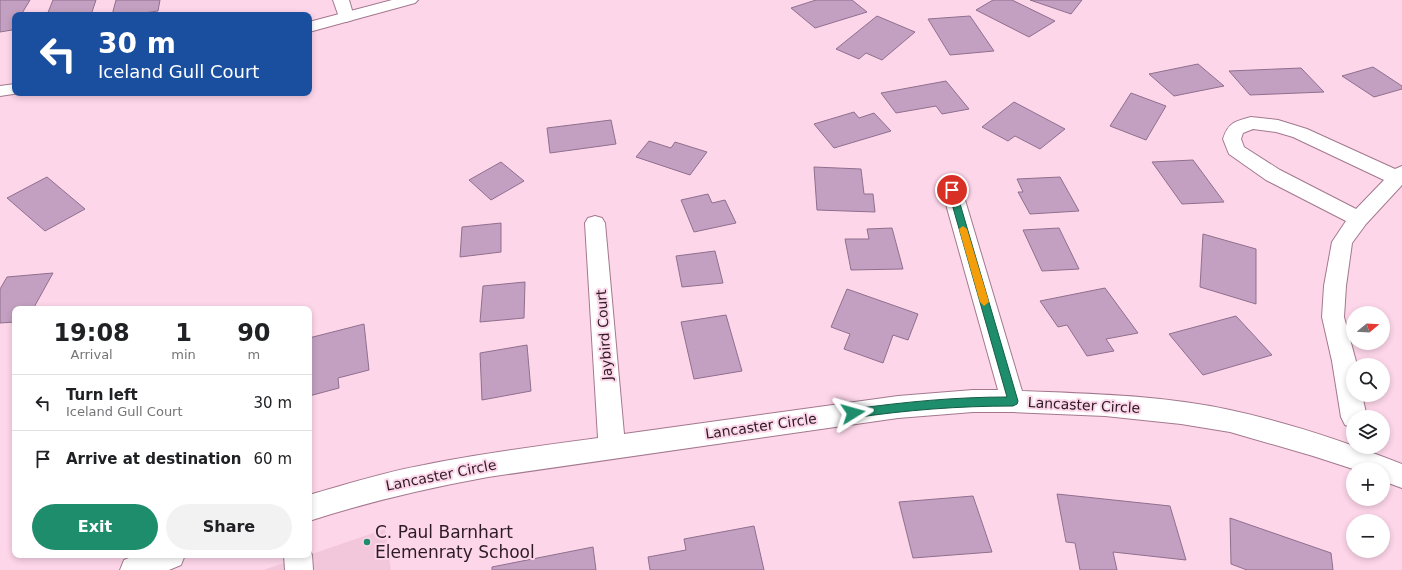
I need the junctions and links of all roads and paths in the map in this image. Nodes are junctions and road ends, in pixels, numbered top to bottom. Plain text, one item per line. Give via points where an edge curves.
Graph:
1 (341, 0) edge
2 (410, 0) edge
3 (346, 17) junction
4 (312, 26) edge
5 (12, 89) edge
6 (0, 91) edge
7 (1399, 175) edge
8 (952, 190) dead end
9 (1359, 219) junction
10 (595, 223) dead end
11 (1013, 401) junction
12 (1353, 410) edge
13 (612, 448) junction
14 (1346, 450) edge
15 (1362, 454) edge
16 (1402, 476) edge
17 (312, 507) edge
18 (164, 558) edge
19 (298, 558) edge
20 (134, 570) edge
21 (299, 570) edge

1 - 3 street
2 - 3 street
3 - 4 street
5 - 6 street
7 - 9 street
7 - 9 street via 1278,126 1251,123 1235,130 1232,139 1236,150 1252,162
8 - 11 street
9 - 12 street via 1342,242 1333,317
10 - 13 street, Jaybird Court
11 - 13 street, Lancaster Circle via 973,401 898,407
11 - 14 street, Lancaster Circle via 1105,405 1181,413 1230,421
13 - 17 street, Lancaster Circle via 488,465 423,477
15 - 16 street, Lancaster Circle
18 - 20 street
19 - 21 street

